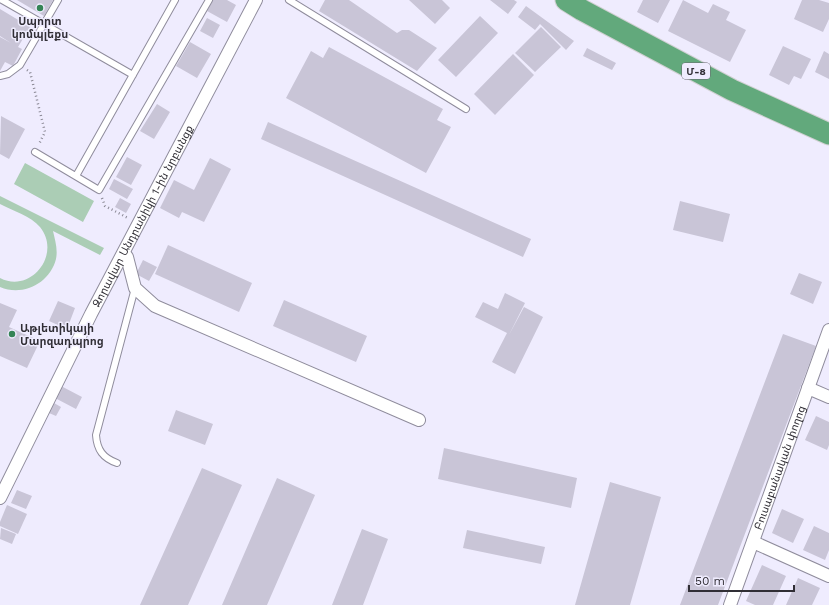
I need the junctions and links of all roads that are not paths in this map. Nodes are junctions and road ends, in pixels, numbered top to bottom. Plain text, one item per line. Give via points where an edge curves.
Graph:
1 (2, 0) edge
2 (58, 0) edge
3 (175, 0) edge
4 (209, 0) edge
5 (256, 0) edge
6 (289, 0) edge
7 (566, 0) edge
8 (44, 24) junction
9 (133, 75) junction
10 (0, 76) edge
11 (466, 109) dead end
12 (829, 134) edge
13 (36, 152) road end
14 (76, 176) junction
15 (124, 253) junction
16 (135, 288) junction
17 (829, 330) edge
18 (808, 388) junction
19 (829, 397) edge
20 (419, 420) dead end
21 (117, 463) dead end
22 (0, 498) edge
23 (753, 542) junction
24 (829, 576) edge
25 (730, 605) edge

1 - 8 lane
2 - 8 lane
3 - 9 lane
4 - 14 lane via 99,190
5 - 15 street, Զորավար Անդրանիկի 1-ին նրբանցք
6 - 11 lane
7 - 12 highway, Մ-8 via 732,90
8 - 9 lane
8 - 10 lane via 20,65 8,74
9 - 14 lane
13 - 14 lane
15 - 16 street
15 - 22 street, Զորավար Անդրանիկի 1-ին նրբանցք
16 - 20 street via 155,306
16 - 21 lane via 96,435 97,447 107,459
17 - 18 street, Բուսաբանական փողոց
18 - 19 street
18 - 23 street, Բուսաբանական փողոց
23 - 24 street
23 - 25 street, Բուսաբանական փողոց

